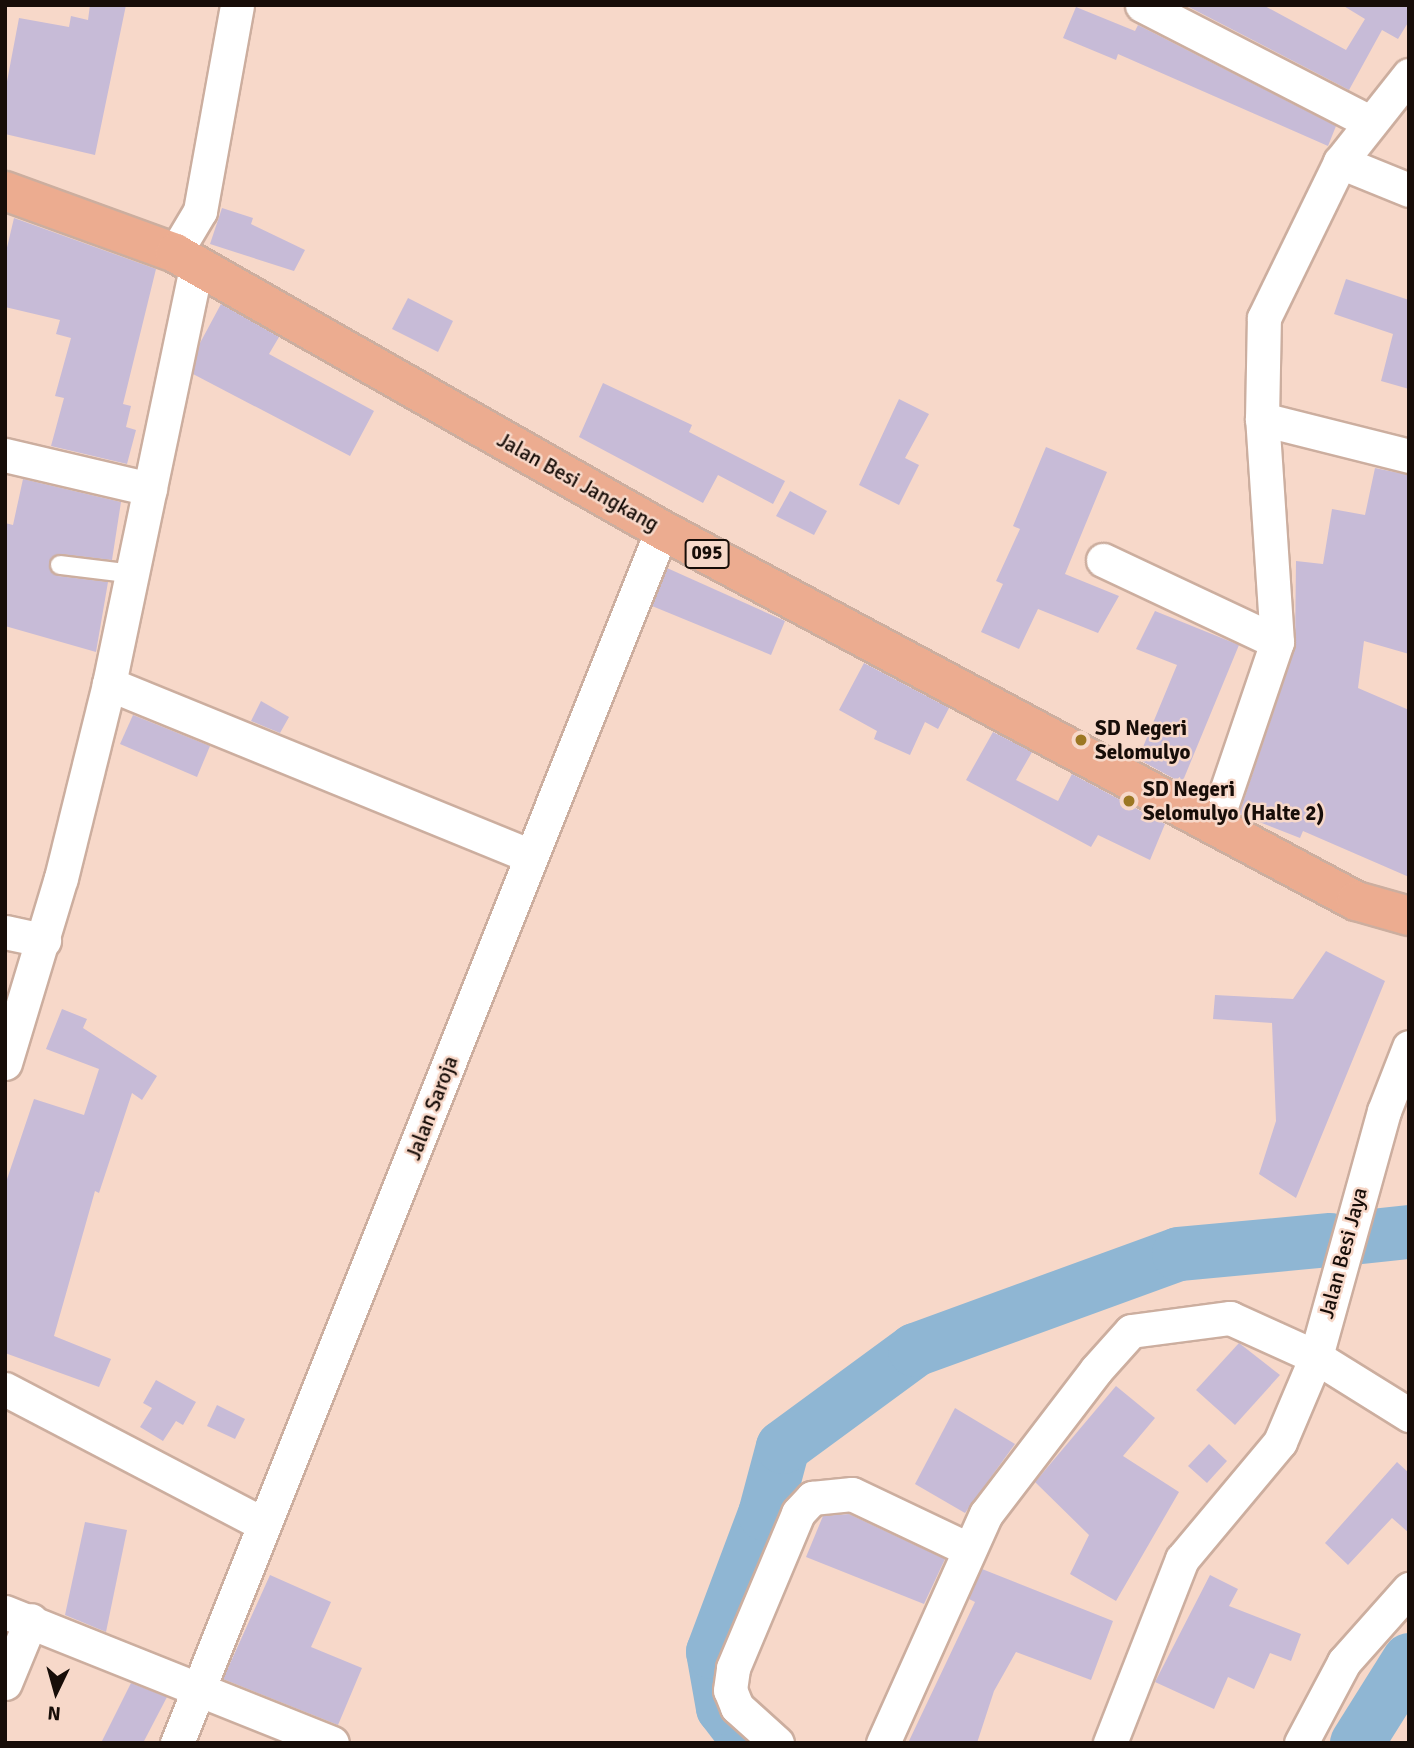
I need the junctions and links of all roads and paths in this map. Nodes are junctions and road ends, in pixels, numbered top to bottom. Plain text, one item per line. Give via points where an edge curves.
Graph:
1 (237, 5) edge
2 (1143, 5) edge
3 (1409, 75) edge
4 (1368, 121) junction
5 (1339, 162) junction
6 (1409, 190) edge
7 (5, 191) edge
8 (185, 259) junction
9 (1262, 419) junction
10 (5, 455) edge
11 (1409, 456) edge
12 (150, 489) junction
13 (662, 530) junction
14 (1102, 560) dead end
15 (60, 565) dead end
16 (134, 575) junction
17 (1277, 642) junction
18 (109, 684) junction
19 (1215, 824) junction
20 (528, 855) junction
21 (1409, 916) edge
22 (5, 932) edge
23 (44, 940) junction
24 (1409, 1048) edge
25 (5, 1063) edge
26 (1316, 1357) junction
27 (5, 1389) edge
28 (1409, 1415) edge
29 (261, 1523) junction
30 (968, 1549) junction
31 (1409, 1589) edge
32 (18, 1616) edge
33 (5, 1682) edge
34 (198, 1685) junction
35 (177, 1743) edge
36 (332, 1743) edge
37 (777, 1743) edge
38 (883, 1743) edge
39 (1110, 1743) edge
40 (1301, 1743) edge

1 - 8 street via 200,211
2 - 4 street
3 - 4 street
4 - 5 street
5 - 6 street
5 - 9 street via 1264,318
7 - 8 main road, Jalan Besi Jangkang / 095
8 - 12 street
8 - 13 main road, Jalan Besi Jangkang / 095
9 - 11 street
9 - 17 street
10 - 12 street
12 - 16 street
13 - 19 main road, Jalan Besi Jangkang / 095
13 - 20 street, Jalan Saroja
14 - 17 street
15 - 16 lane
16 - 18 street
17 - 19 street
18 - 20 street
18 - 23 street
19 - 21 main road, Jalan Besi Jangkang / 095 via 1356,901
20 - 29 street, Jalan Saroja via 401,1190
22 - 23 street
23 - 25 street
24 - 26 street, Jalan Besi Jaya via 1384,1111
26 - 28 street
26 - 30 street via 1230,1318 1131,1331 986,1514
26 - 39 street, Jalan Besi Jaya via 1280,1441 1182,1559
27 - 29 street
29 - 34 street, Jalan Saroja
30 - 37 street via 852,1494 812,1499 798,1513 733,1668 730,1690 737,1707
30 - 38 street
31 - 40 street via 1343,1662
32 - 33 street
32 - 34 street
34 - 35 street, Jalan Saroja
34 - 36 street

